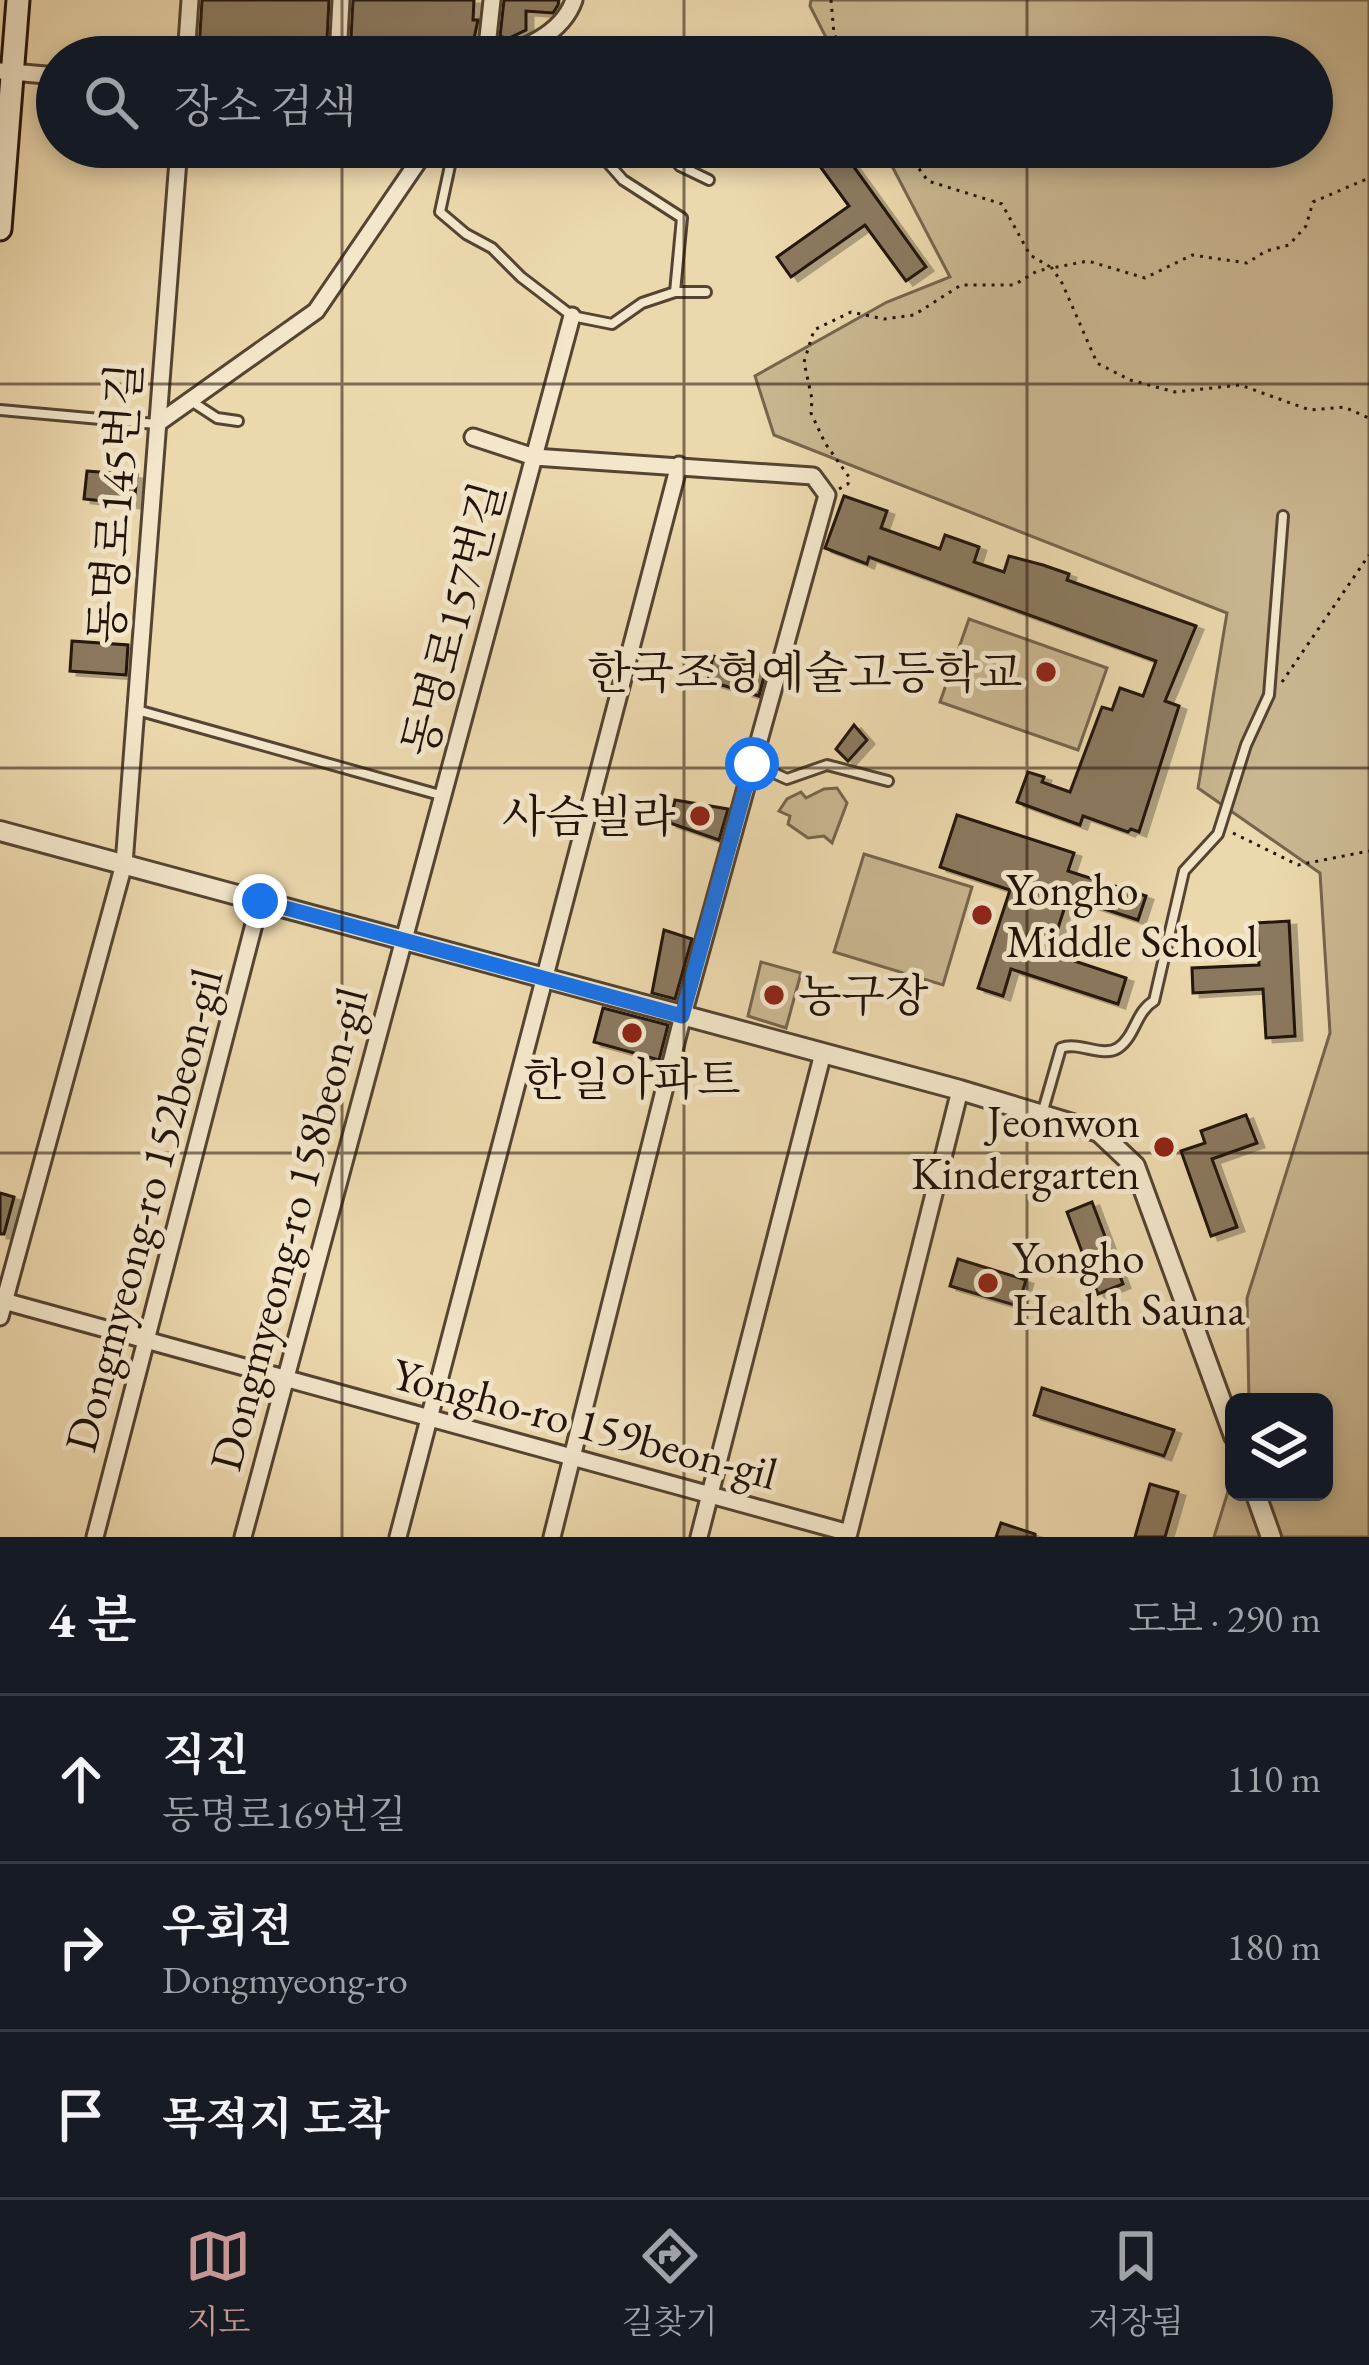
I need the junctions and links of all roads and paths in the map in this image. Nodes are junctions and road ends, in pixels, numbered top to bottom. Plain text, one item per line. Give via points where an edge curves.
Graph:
1 (18, 0) edge
2 (190, 0) edge
3 (341, 0) edge
4 (492, 0) edge
5 (574, 0) edge
6 (831, 0) edge
7 (545, 33) junction
8 (187, 36) edge
9 (339, 36) edge
10 (489, 36) edge
11 (540, 36) edge
12 (547, 36) edge
13 (834, 36) edge
14 (6, 72) edge
15 (36, 74) edge
16 (177, 168) edge
17 (414, 168) edge
18 (449, 168) edge
19 (612, 168) edge
20 (684, 168) edge
21 (918, 168) edge
22 (1369, 178) edge
23 (710, 180) dead end
24 (0, 229) edge
25 (1052, 268) junction
26 (675, 292) junction
27 (706, 292) dead end
28 (572, 316) junction
29 (191, 401) junction
30 (0, 410) edge
31 (1369, 418) edge
32 (238, 421) dead end
33 (158, 424) junction
34 (473, 437) dead end
35 (534, 457) junction
36 (679, 465) junction
37 (827, 495) junction
38 (1283, 516) dead end
39 (1369, 555) edge
40 (1269, 695) junction
41 (135, 710) junction
42 (752, 764) junction
43 (888, 781) dead end
44 (442, 796) junction
45 (1222, 825) junction
46 (0, 831) edge
47 (1369, 851) edge
48 (124, 864) junction
49 (260, 901) junction
50 (403, 940) junction
51 (544, 978) junction
52 (682, 1016) junction
53 (823, 1053) junction
54 (960, 1090) junction
55 (1042, 1115) junction
56 (1, 1306) edge
57 (146, 1340) junction
58 (284, 1378) junction
59 (1225, 1411) edge
60 (430, 1418) junction
61 (572, 1457) junction
62 (710, 1495) junction
63 (1258, 1501) edge
64 (95, 1537) edge
65 (243, 1537) edge
66 (398, 1537) edge
67 (552, 1537) edge
68 (699, 1537) edge
69 (1271, 1537) edge

1 - 14 main road
2 - 8 street
3 - 9 street
4 - 10 street
5 - 7 street via 568,17
6 - 13 path
7 - 11 street
7 - 12 lane
14 - 15 street
14 - 24 main road
16 - 33 street, 동명로145번길
17 - 29 street via 316,311
18 - 28 lane via 440,212
19 - 26 lane via 682,218
20 - 23 lane
21 - 25 path via 928,181 1001,204 1030,255
22 - 25 path via 1313,202 1289,245 1247,262 1192,255 1144,278 1088,262
25 - 31 path via 1097,363 1130,380 1175,392 1240,385 1310,410 1344,406
25 - 37 path via 1014,285 961,285 914,315 851,312 814,330 804,362 811,413 849,478
26 - 27 lane
26 - 28 lane via 612,324
28 - 35 street, 동명로157번길
29 - 32 lane
29 - 33 street
30 - 33 lane
33 - 41 street, 동명로145번길
34 - 35 street
35 - 36 street
35 - 44 street, 동명로157번길
36 - 37 street via 813,476
36 - 51 street
37 - 42 street
38 - 40 lane
39 - 40 path
40 - 45 lane
41 - 44 lane
41 - 48 street, 동명로145번길
42 - 43 lane via 788,779 827,765
42 - 52 street
44 - 50 street, 동명로157번길
45 - 47 path via 1298,865
45 - 55 lane via 1184,871 1154,1001 1110,1052 1073,1043 1060,1048
46 - 48 street
48 - 49 street
48 - 56 street, 동명로145번길
49 - 50 street
49 - 57 street, Dongmyeong-ro 152beon-gil
50 - 51 street
50 - 58 street, Dongmyeong-ro 158beon-gil
51 - 52 street
51 - 60 street
52 - 53 street
52 - 61 street
53 - 54 street
53 - 62 street
54 - 55 street
54 - 62 street, Yongho-ro 159beon-gil via 849,1533
55 - 59 street via 1099,1132 1135,1166
56 - 57 street, Yongho-ro 159beon-gil
57 - 58 street, Yongho-ro 159beon-gil
57 - 64 street, Dongmyeong-ro 152beon-gil
58 - 60 street, Yongho-ro 159beon-gil
58 - 65 street, Dongmyeong-ro 158beon-gil
60 - 61 street, Yongho-ro 159beon-gil
60 - 66 street
61 - 62 street, Yongho-ro 159beon-gil
61 - 67 street
62 - 68 street
63 - 69 street

